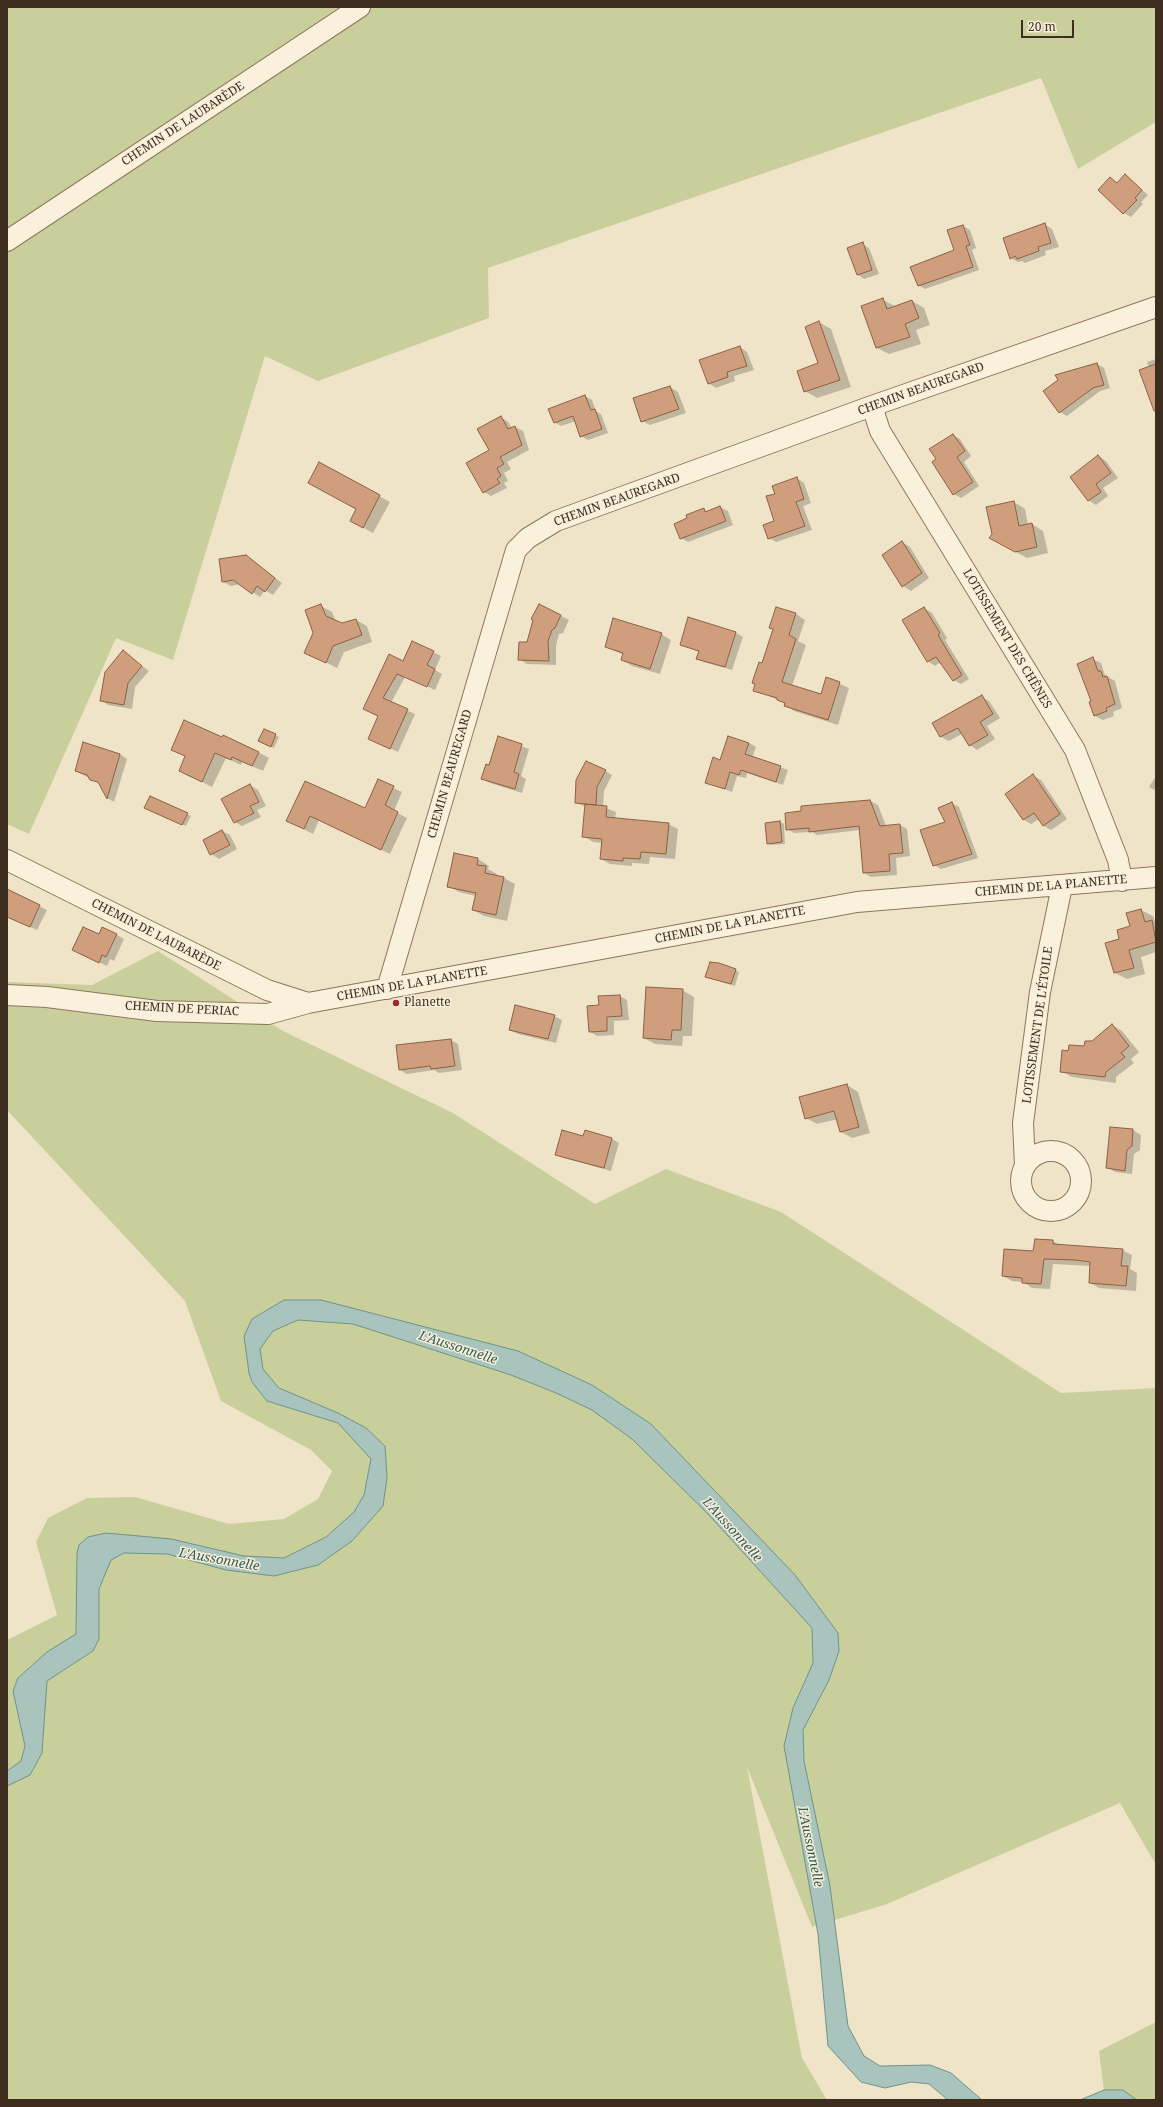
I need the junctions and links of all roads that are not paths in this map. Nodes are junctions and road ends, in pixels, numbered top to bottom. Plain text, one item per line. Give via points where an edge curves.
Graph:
1 (360, 7) edge
2 (7, 241) edge
3 (1156, 307) edge
4 (872, 406) junction
5 (7, 860) edge
6 (1156, 877) edge
7 (1122, 881) junction
8 (1062, 886) junction
9 (387, 989) junction
10 (7, 995) edge
11 (308, 1003) junction
12 (1025, 1165) dead end

1 - 2 street, CHEMIN DE LAUBARÈDE
3 - 4 street, CHEMIN BEAUREGARD
4 - 7 street, LOTISSEMENT DES CHÊNES via 880,431 1075,750 1118,860
4 - 9 street, CHEMIN BEAUREGARD via 556,521 528,538 516,550
5 - 11 street, CHEMIN DE LAUBARÈDE via 267,990
6 - 7 street, CHEMIN DE LA PLANETTE
7 - 8 street, CHEMIN DE LA PLANETTE
8 - 9 street, CHEMIN DE LA PLANETTE via 857,902
8 - 12 street, LOTISSEMENT DE L'ÉTOILE via 1040,992 1023,1123
9 - 11 street, CHEMIN DE LA PLANETTE
10 - 11 street, CHEMIN DE PERIAC via 47,997 157,1011 268,1014

